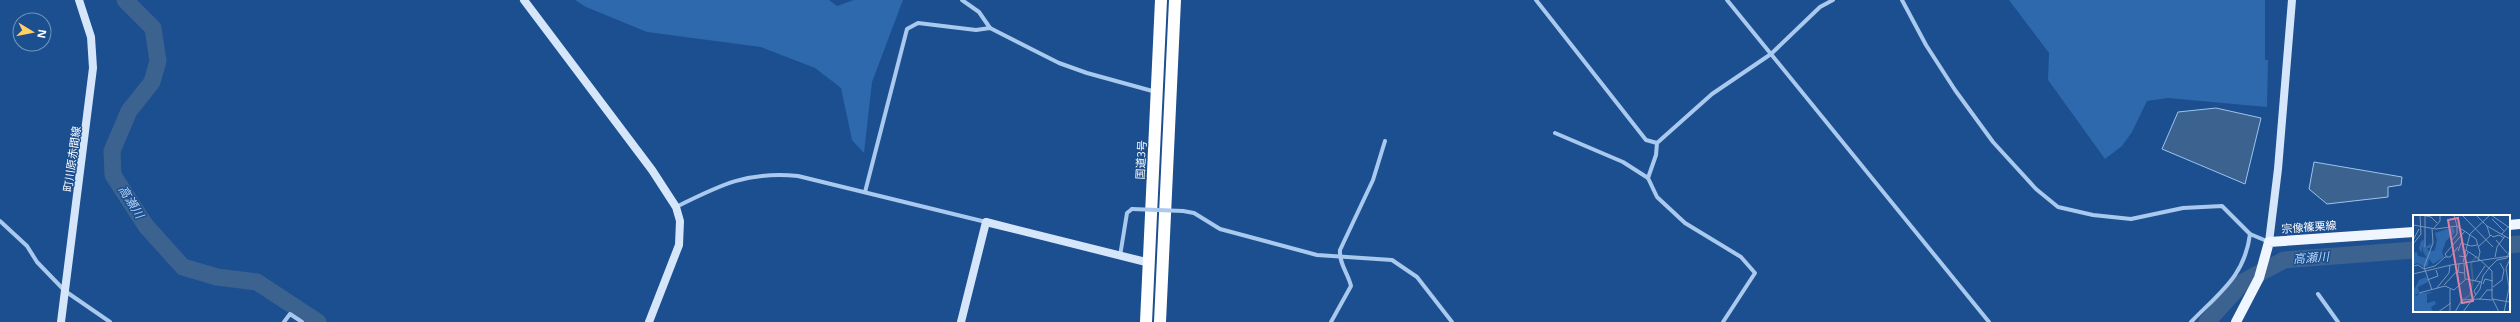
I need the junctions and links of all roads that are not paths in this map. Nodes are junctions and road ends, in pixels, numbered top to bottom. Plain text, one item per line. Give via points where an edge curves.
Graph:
1 (79, 0) edge
2 (524, 0) edge
3 (962, 0) edge
4 (1161, 0) edge
5 (1175, 0) edge
6 (1536, 0) edge
7 (1727, 0) edge
8 (1833, 0) edge
9 (1902, 0) edge
10 (2292, 0) edge
11 (990, 28) junction
12 (1771, 54) junction
13 (1157, 92) junction
14 (1555, 134) dead end
15 (1385, 141) dead end
16 (1657, 143) junction
17 (1648, 178) junction
18 (865, 192) junction
19 (676, 207) junction
20 (0, 221) edge
21 (986, 222) junction
22 (2520, 224) edge
23 (2510, 225) edge
24 (2413, 232) edge
25 (2250, 234) junction
26 (2269, 242) junction
27 (1120, 256) junction
28 (1339, 258) junction
29 (1150, 263) junction
30 (65, 291) junction
31 (2318, 294) dead end
32 (61, 322) edge
33 (110, 322) edge
34 (284, 322) edge
35 (302, 322) edge
36 (649, 322) edge
37 (961, 322) edge
38 (1146, 322) edge
39 (1160, 322) edge
40 (1331, 322) edge
41 (1452, 322) edge
42 (1723, 322) edge
43 (1988, 322) edge
44 (2192, 322) edge
45 (2236, 322) edge
46 (2338, 322) edge

1 - 30 street, 町川原赤間線 via 91,37 93,68
2 - 19 street via 652,170
3 - 11 street via 980,12
4 - 13 highway, 国道3号
5 - 39 highway
6 - 16 street via 1646,140
7 - 12 street
8 - 12 street via 1820,7
9 - 25 street via 1955,90 1993,142 2036,189 2058,207 2093,215 2131,219 2183,208 2222,206
10 - 26 street
11 - 13 street via 1087,73
11 - 18 street via 976,30 918,23 907,29
12 - 16 street via 1712,94
12 - 43 street
13 - 29 highway, 国道3号
14 - 17 street via 1623,162
15 - 28 street via 1373,180 1340,250
16 - 17 street via 1656,155
17 - 42 street via 1657,198 1685,224 1741,257 1755,273
18 - 19 street via 798,176 768,175 746,177 725,184
18 - 21 street
19 - 36 street via 680,221 679,245
20 - 30 street via 27,246 42,268
21 - 27 street
21 - 37 street
22 - 23 main road
24 - 26 main road, 宗像篠栗線
25 - 26 street
25 - 44 street via 2248,254 2239,272
26 - 45 main road, 宗像篠栗線 via 2259,278
27 - 28 street, bridge via 1127,213 1132,209 1194,213 1220,229 1317,255
27 - 29 street
28 - 40 street via 1349,276 1351,286
28 - 41 street via 1392,260 1402,265 1417,277
29 - 38 highway, 国道3号
30 - 32 street, 町川原赤間線
30 - 33 street
31 - 46 street
34 - 35 street via 290,314

